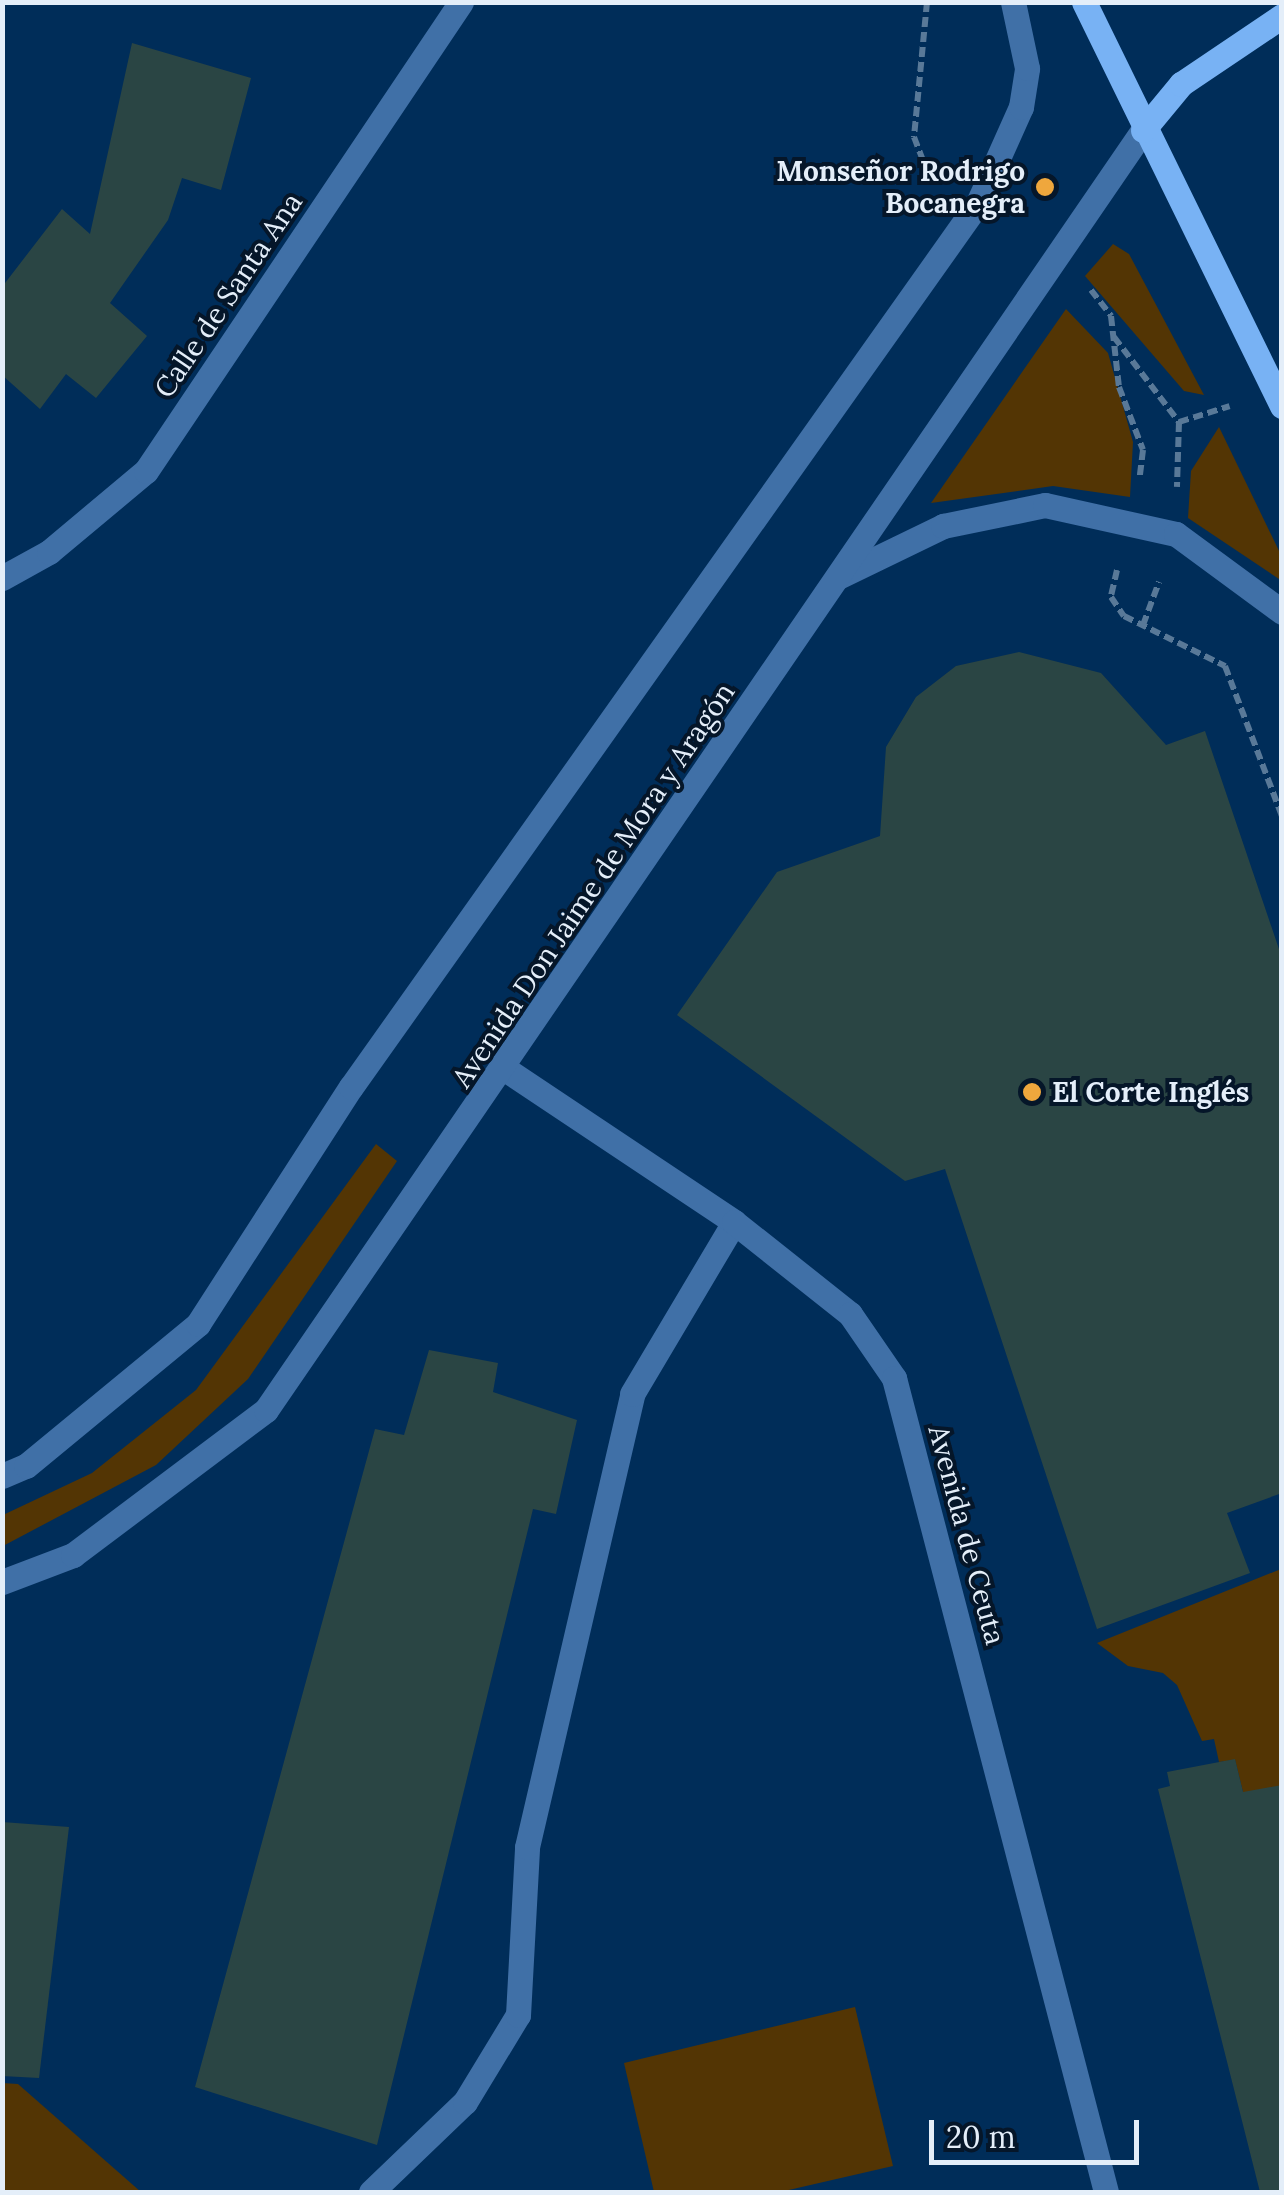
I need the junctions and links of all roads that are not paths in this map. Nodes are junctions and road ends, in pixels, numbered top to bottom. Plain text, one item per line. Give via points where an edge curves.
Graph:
1 (461, 2) edge
2 (1013, 2) edge
3 (1084, 2) edge
4 (1282, 16) edge
5 (1143, 130) junction
6 (1282, 406) edge
7 (838, 577) junction
8 (2, 578) edge
9 (1282, 612) edge
10 (505, 1069) junction
11 (734, 1222) junction
12 (2, 1476) edge
13 (2, 1582) edge
14 (371, 2192) edge
15 (1106, 2192) edge

1 - 8 street, Calle de Santa Ana via 146,472 50,552
2 - 12 street via 1026,68 1021,107 978,203 351,1087 198,1324 26,1466
3 - 5 main road
4 - 5 main road via 1181,84
5 - 6 main road
5 - 7 street, Avenida Don Jaime de Mora y Aragón
7 - 9 street via 943,526 1044,505 1176,534
7 - 10 street, Avenida Don Jaime de Mora y Aragón
10 - 11 street, Avenida de Ceuta
10 - 13 street, Avenida Don Jaime de Mora y Aragón via 266,1410 73,1555
11 - 14 street via 632,1394 527,1847 518,2015 465,2102
11 - 15 street, Avenida de Ceuta via 850,1314 894,1378

